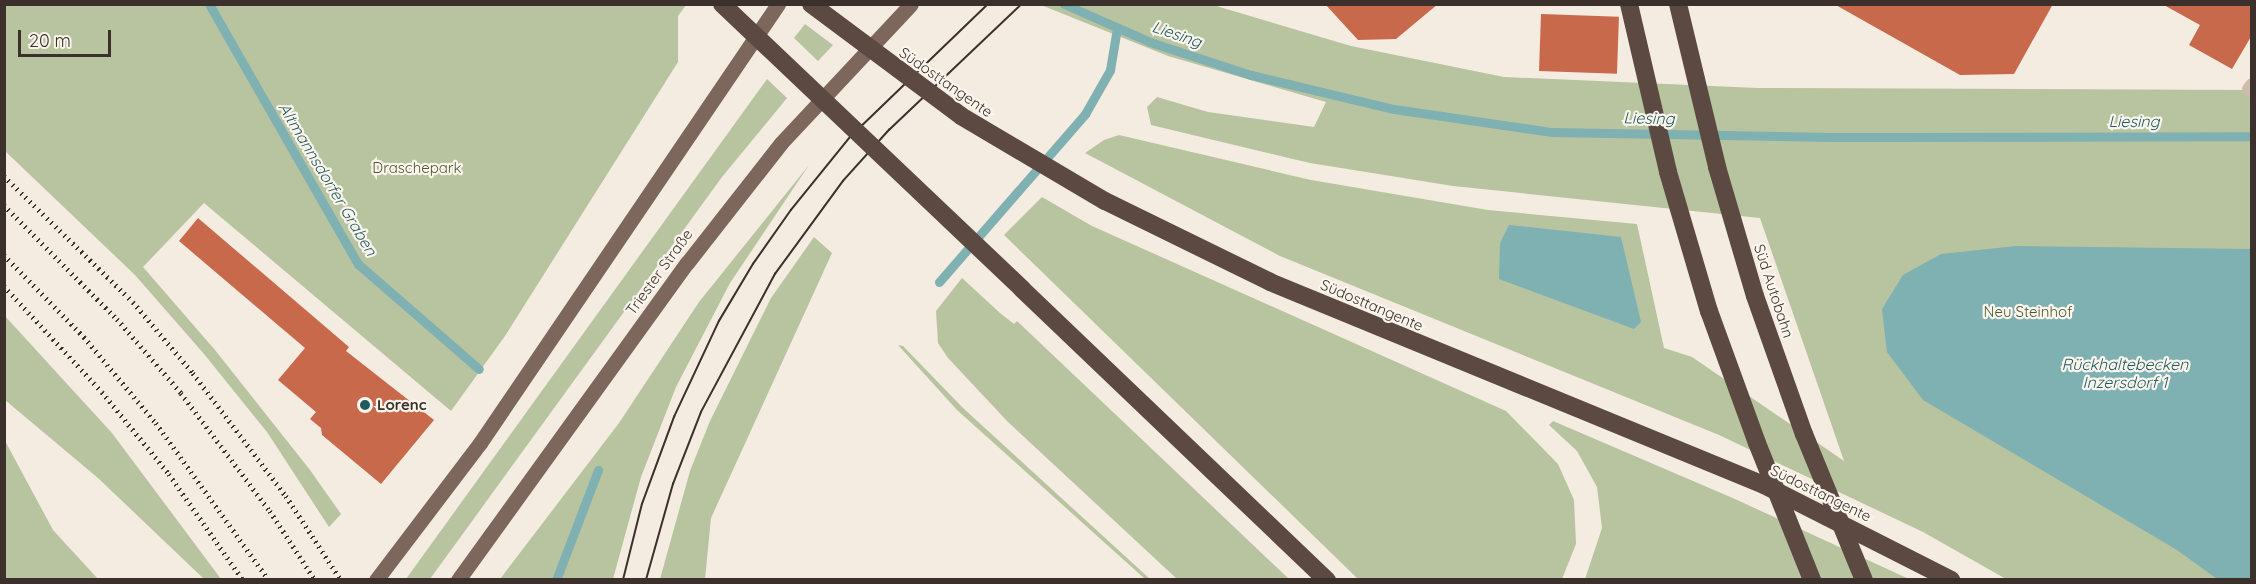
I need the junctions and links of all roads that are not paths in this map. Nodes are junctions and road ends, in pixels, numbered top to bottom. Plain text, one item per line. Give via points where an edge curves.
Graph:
1 (722, 4) edge
2 (778, 4) edge
3 (811, 4) edge
4 (911, 4) edge
5 (1629, 4) edge
6 (1678, 4) edge
7 (376, 579) edge
8 (458, 579) edge
9 (1327, 579) edge
10 (1812, 579) edge
11 (1864, 579) edge
12 (1951, 579) edge

1 - 9 highway, bridge
2 - 7 main road via 493,424
3 - 12 highway, Südosttangente, bridge via 961,116 1106,201 1270,282 1764,485
4 - 8 main road, Triester Straße via 781,143 687,263
5 - 10 highway, bridge via 1668,172 1709,311
6 - 11 highway, Süd Autobahn, bridge via 1717,167 1755,296 1804,434

